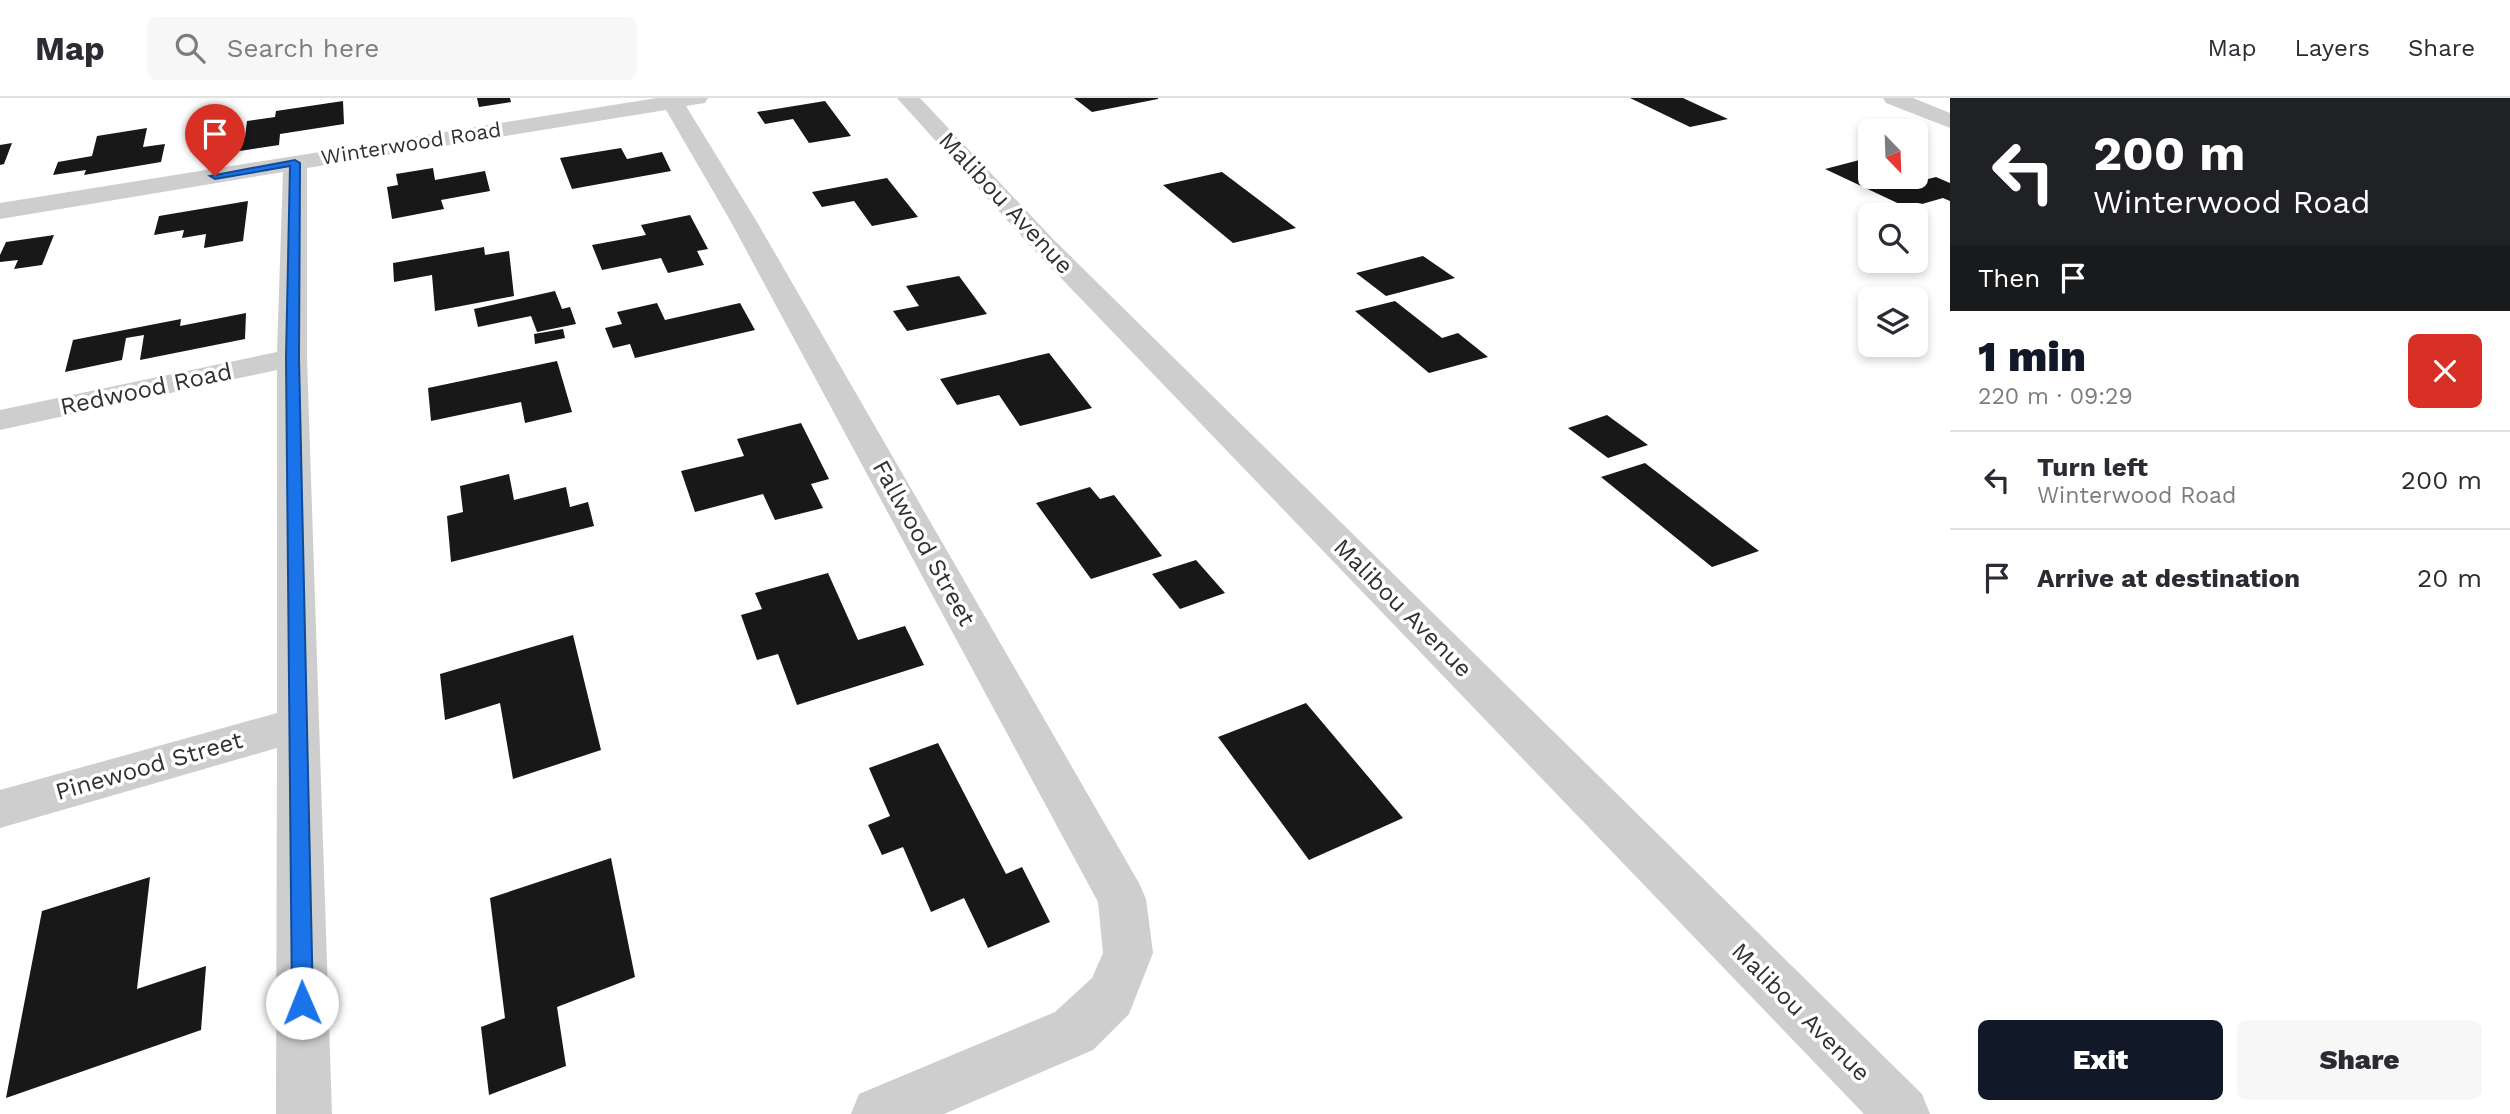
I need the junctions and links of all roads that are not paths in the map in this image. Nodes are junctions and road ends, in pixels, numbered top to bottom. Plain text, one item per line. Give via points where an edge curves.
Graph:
1 (908, 98) edge
2 (1894, 98) edge
3 (685, 100) edge
4 (1950, 121) edge
5 (295, 163) junction
6 (0, 211) edge
7 (292, 358) junction
8 (0, 420) edge
9 (299, 724) junction
10 (0, 809) edge
11 (304, 1114) edge
12 (879, 1114) edge
13 (1902, 1114) edge

1 - 13 street, Malibou Avenue via 1044,245
2 - 4 street
3 - 5 street, Winterwood Road
3 - 12 street, Fallwood Street via 744,222 1122,899 1128,953 1111,996 1074,1031
5 - 6 street, Winterwood Road
5 - 7 street
7 - 8 street, Redwood Road
7 - 9 street
9 - 10 street, Pinewood Street
9 - 11 street

